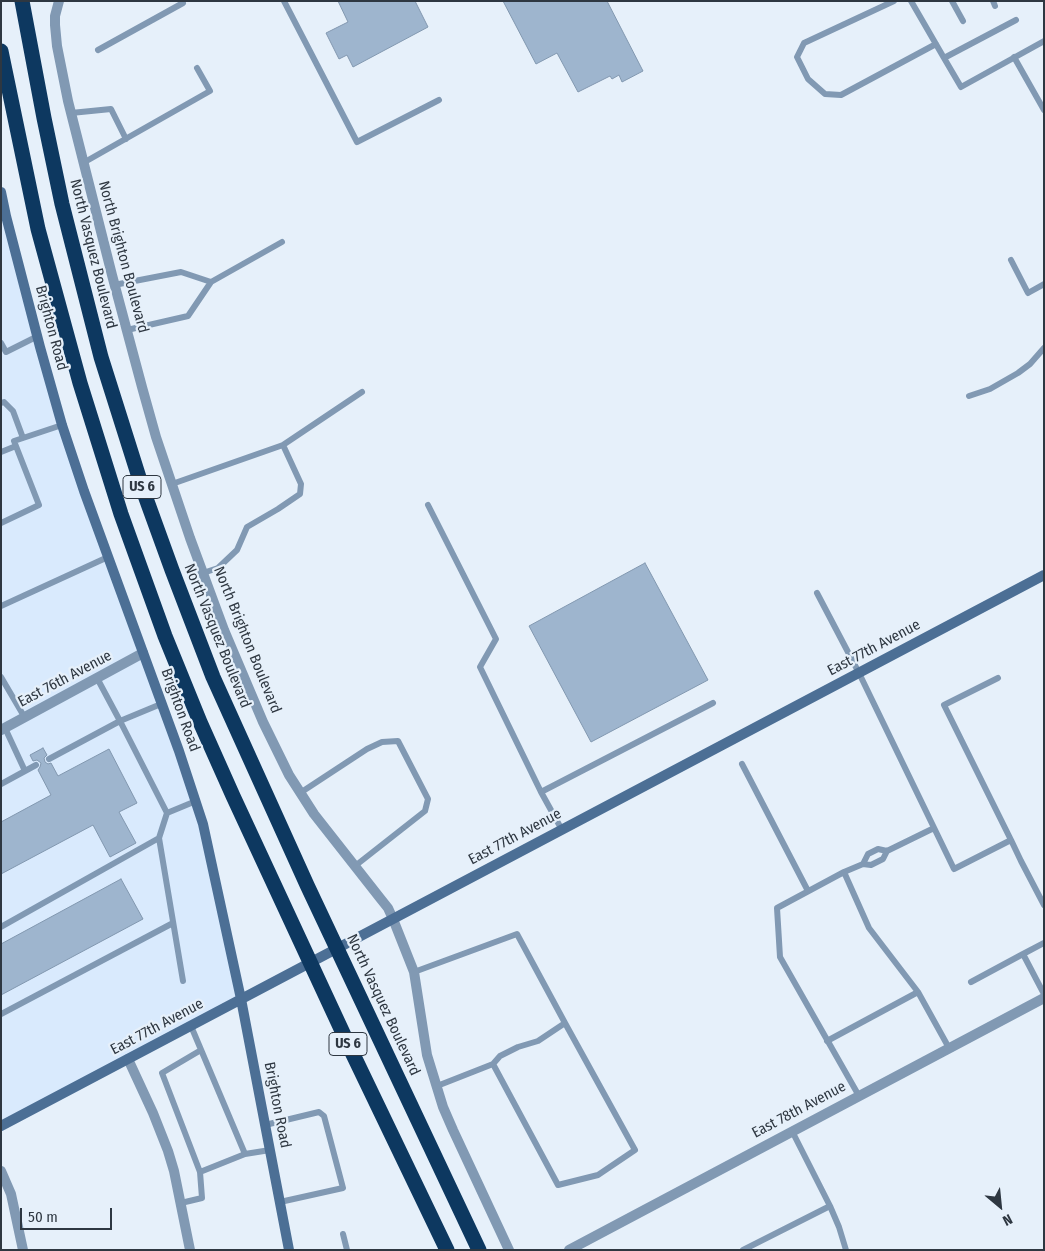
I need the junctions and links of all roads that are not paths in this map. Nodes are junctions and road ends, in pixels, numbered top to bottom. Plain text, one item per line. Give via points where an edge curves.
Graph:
1 (22, 1) edge
2 (59, 1) edge
3 (182, 1) edge
4 (284, 1) edge
5 (894, 1) edge
6 (911, 1) edge
7 (952, 1) edge
8 (1016, 20) dead end
9 (963, 21) dead end
10 (1044, 41) edge
11 (936, 44) junction
12 (98, 50) dead end
13 (1, 51) edge
14 (1014, 57) junction
15 (944, 58) junction
16 (196, 68) dead end
17 (439, 100) dead end
18 (1044, 110) edge
19 (71, 113) junction
20 (126, 139) junction
21 (84, 163) junction
22 (1, 192) edge
23 (5, 231) edge
24 (282, 242) dead end
25 (1010, 260) dead end
26 (211, 282) junction
27 (114, 284) junction
28 (1044, 284) edge
29 (127, 330) junction
30 (38, 336) junction
31 (1, 343) edge
32 (1044, 348) edge
33 (362, 392) dead end
34 (969, 396) dead end
35 (1, 403) edge
36 (62, 425) junction
37 (23, 438) junction
38 (283, 445) junction
39 (16, 446) junction
40 (1, 452) edge
41 (172, 484) junction
42 (428, 505) dead end
43 (1, 523) edge
44 (108, 557) junction
45 (203, 573) junction
46 (1044, 575) edge
47 (817, 593) dead end
48 (1, 606) edge
49 (143, 653) junction
50 (859, 673) junction
51 (1, 677) edge
52 (97, 678) junction
53 (998, 678) dead end
54 (713, 703) dead end
55 (161, 704) junction
56 (25, 718) junction
57 (120, 721) junction
58 (3, 729) edge
59 (49, 758) dead end
60 (742, 764) dead end
61 (36, 766) dead end
62 (26, 771) junction
63 (1, 784) edge
64 (541, 792) junction
65 (300, 793) junction
66 (196, 801) junction
67 (167, 813) junction
68 (934, 828) junction
69 (562, 830) junction
70 (159, 838) junction
71 (1011, 840) junction
72 (887, 851) junction
73 (863, 864) junction
74 (356, 866) junction
75 (844, 872) junction
76 (808, 891) junction
77 (1044, 905) edge
78 (393, 919) junction
79 (173, 924) junction
80 (1, 927) edge
81 (1044, 943) edge
82 (337, 948) junction
83 (1023, 954) junction
84 (311, 962) junction
85 (414, 972) junction
86 (183, 981) dead end
87 (971, 982) dead end
88 (918, 992) junction
89 (1044, 994) edge
90 (1044, 998) edge
91 (242, 999) junction
92 (1, 1014) edge
93 (565, 1023) junction
94 (191, 1026) junction
95 (827, 1041) junction
96 (949, 1048) junction
97 (201, 1050) junction
98 (128, 1059) junction
99 (493, 1064) junction
100 (437, 1086) junction
101 (858, 1096) junction
102 (1, 1126) edge
103 (265, 1126) junction
104 (792, 1131) junction
105 (270, 1150) junction
106 (245, 1154) junction
107 (1, 1171) edge
108 (200, 1172) junction
109 (280, 1202) junction
110 (180, 1203) junction
111 (830, 1206) junction
112 (343, 1234) dead end
113 (23, 1250) edge
114 (190, 1250) edge
115 (289, 1250) edge
116 (347, 1250) edge
117 (447, 1250) edge
118 (479, 1250) edge
119 (509, 1250) edge
120 (569, 1250) edge
121 (743, 1250) edge
122 (846, 1250) edge

1 - 82 highway, North Vasquez Boulevard / US 6 via 78,268 101,356 143,490 213,677
2 - 19 street, North Brighton Boulevard via 55,25 57,46
3 - 12 lane via 183,4
4 - 17 lane via 357,142
5 - 11 lane via 804,42 796,57 808,79 825,94 841,95
6 - 11 lane
7 - 9 lane
8 - 15 lane
10 - 14 lane
11 - 15 lane
13 - 84 highway, US 6 via 38,229 80,383 121,514 200,722
14 - 15 lane via 961,87
14 - 18 lane
16 - 20 lane via 210,91
19 - 20 lane via 111,109
19 - 21 street, North Brighton Boulevard
20 - 21 lane
21 - 27 street, North Brighton Boulevard
22 - 23 street, Brighton Road
23 - 30 street, Brighton Road
24 - 26 lane
25 - 28 lane via 1028,293
26 - 27 lane via 181,272
26 - 29 lane via 188,316
27 - 29 street, North Brighton Boulevard
29 - 41 street, North Brighton Boulevard
30 - 31 lane via 6,352
30 - 36 street, Brighton Road
32 - 34 lane via 1030,364 1009,379
33 - 38 lane
35 - 37 lane via 13,411
36 - 37 lane
36 - 44 street, Brighton Road
37 - 39 lane via 14,441
38 - 41 lane
38 - 45 lane via 301,484 300,494 247,527 237,550 218,568
39 - 40 lane
39 - 43 lane via 39,505
41 - 45 street, North Brighton Boulevard
42 - 64 lane via 496,639 480,668
44 - 48 lane
44 - 49 street, Brighton Road
45 - 65 street, North Brighton Boulevard via 263,722
46 - 50 street, East 77th Avenue
47 - 50 lane
49 - 52 street, East 76th Avenue
49 - 55 street, Brighton Road
50 - 68 lane
50 - 69 street, East 77th Avenue
51 - 56 lane
52 - 56 street, East 76th Avenue
52 - 57 lane
53 - 71 lane via 944,705
54 - 64 lane
55 - 57 lane
55 - 66 street, Brighton Road
56 - 58 street, East 76th Avenue
57 - 59 lane
57 - 67 lane
58 - 62 lane
60 - 76 lane
61 - 62 lane
62 - 63 lane
64 - 69 lane
65 - 74 street, North Brighton Boulevard
65 - 74 lane via 367,749 382,742 398,741 428,799 425,811
66 - 67 lane
66 - 91 street, Brighton Road
67 - 70 lane
68 - 71 lane via 954,869
68 - 72 lane
69 - 78 street, East 77th Avenue
70 - 79 lane
70 - 80 lane
71 - 77 lane
72 - 73 lane via 883,859 870,866
72 - 73 lane via 878,849 868,854
73 - 75 lane
74 - 78 street, North Brighton Boulevard
75 - 76 lane
75 - 88 lane via 869,928
76 - 95 lane via 778,908 780,957
78 - 82 street, East 77th Avenue
78 - 85 street, North Brighton Boulevard
79 - 86 lane
79 - 92 lane
81 - 83 lane
82 - 84 street, East 77th Avenue
82 - 118 highway, North Vasquez Boulevard / US 6
83 - 87 lane
83 - 89 lane
84 - 91 street, East 77th Avenue
84 - 117 highway, US 6
85 - 93 lane via 517,934
85 - 100 street, North Brighton Boulevard via 427,1056
88 - 95 lane
88 - 96 lane
90 - 96 street, East 78th Avenue
91 - 94 street, East 77th Avenue
91 - 103 street, Brighton Road
93 - 99 lane via 538,1042 500,1056
93 - 99 lane via 635,1150 598,1175 558,1185
94 - 97 lane
94 - 98 street, East 77th Avenue
95 - 101 lane
96 - 101 street, East 78th Avenue
97 - 106 lane
97 - 108 lane via 162,1073
98 - 102 street, East 77th Avenue
98 - 110 street via 161,1132
99 - 100 lane
100 - 119 street, North Brighton Boulevard via 453,1130
101 - 104 street, East 78th Avenue
103 - 105 street, Brighton Road
103 - 109 lane via 319,1112 324,1116 343,1188
104 - 111 lane
104 - 120 street, East 78th Avenue
105 - 106 lane
105 - 109 street, Brighton Road
106 - 108 lane
107 - 113 street via 11,1194
108 - 110 lane via 202,1198
109 - 115 street, Brighton Road
110 - 114 street
111 - 121 lane
111 - 122 lane
112 - 116 lane

